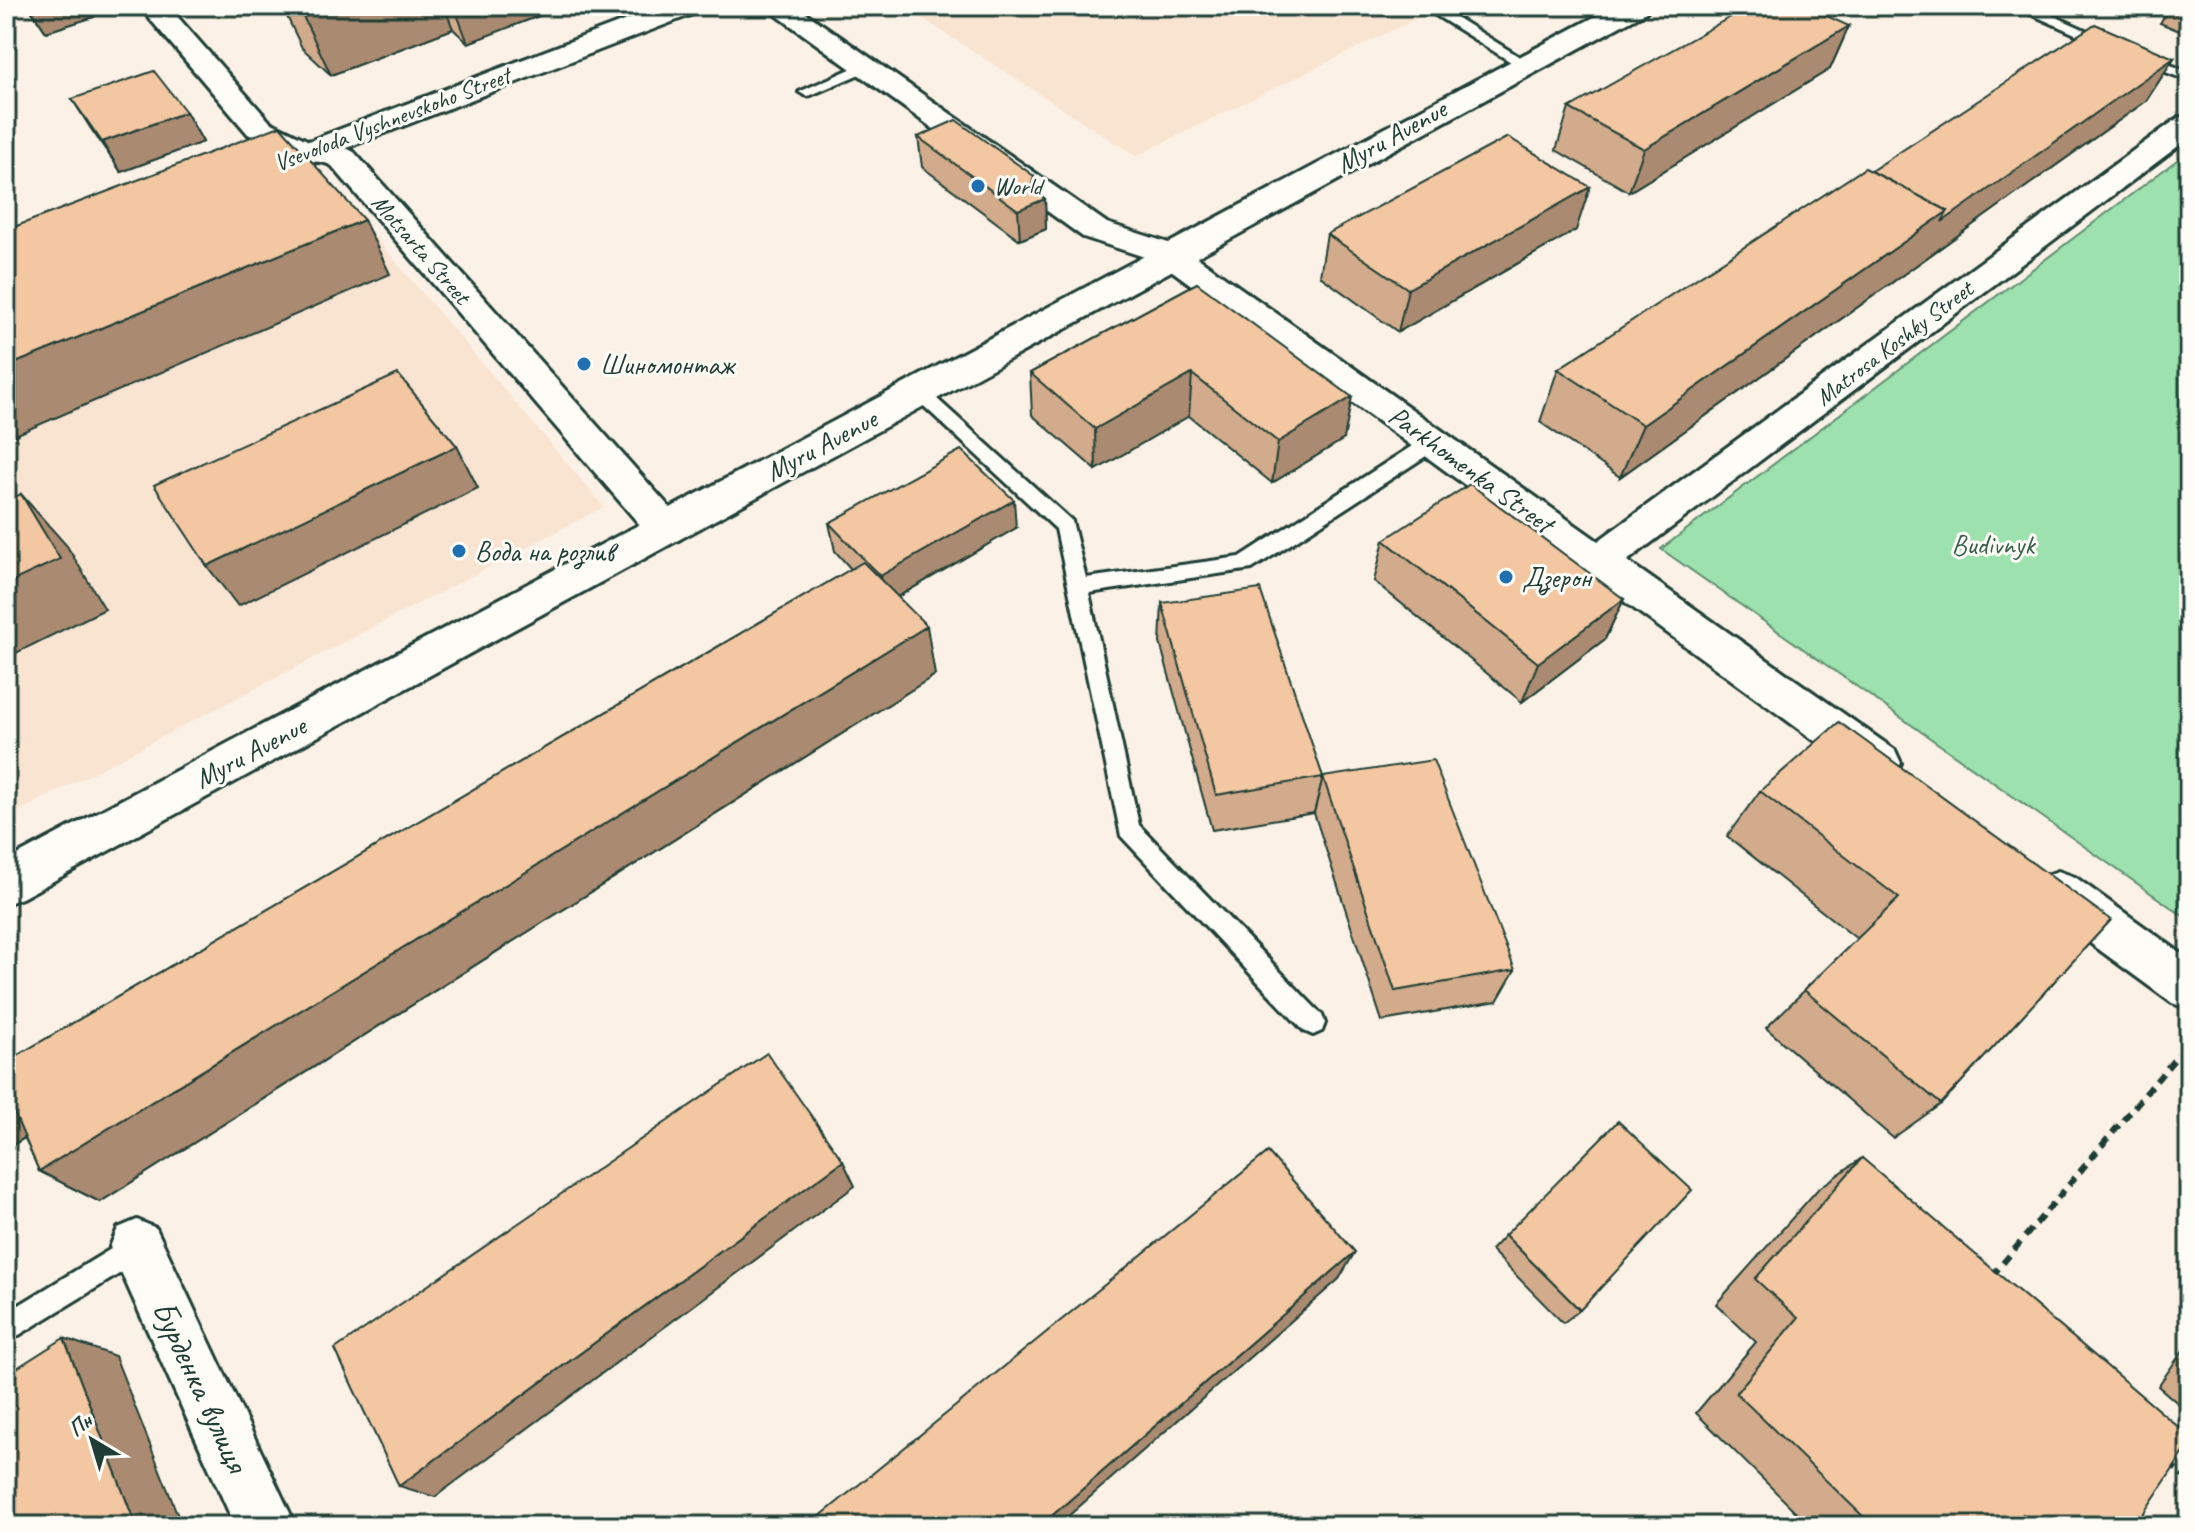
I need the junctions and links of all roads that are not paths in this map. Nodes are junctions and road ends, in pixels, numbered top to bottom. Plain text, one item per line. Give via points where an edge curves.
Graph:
1 (153, 6) edge
2 (688, 6) edge
3 (778, 6) edge
4 (1428, 6) edge
5 (1636, 6) edge
6 (2020, 6) edge
7 (1524, 64) junction
8 (864, 67) junction
9 (2189, 77) edge
10 (806, 92) dead end
11 (2189, 124) edge
12 (307, 152) junction
13 (264, 168) edge
14 (1172, 255) junction
15 (919, 392) junction
16 (1433, 442) junction
17 (666, 529) junction
18 (1599, 561) junction
19 (1078, 587) junction
20 (1907, 783) edge
21 (2035, 876) edge
22 (6, 884) edge
23 (2189, 987) edge
24 (1313, 1023) dead end
25 (137, 1247) joint
26 (6, 1329) edge
27 (266, 1526) edge

1 - 12 street, Motsarta Street via 259,128
2 - 12 street, Vsevoloda Vyshnevskoho Street
3 - 8 street, Parkhomenka Street
4 - 7 lane
5 - 7 street, Myru Avenue
6 - 9 lane
7 - 14 street, Myru Avenue
8 - 10 lane
8 - 14 street, Parkhomenka Street via 1095,230
11 - 18 street, Matrosa Koshky Street
12 - 13 street, Vsevoloda Vyshnevskoho Street
12 - 17 street, Motsarta Street via 328,151 343,159
14 - 15 street, Myru Avenue
14 - 16 street, Parkhomenka Street
15 - 17 street, Myru Avenue
15 - 19 lane via 1065,526
16 - 18 street, Parkhomenka Street
16 - 19 lane via 1245,564
17 - 22 street, Myru Avenue
18 - 20 street, Parkhomenka Street
19 - 24 lane via 1129,829
21 - 23 street
25 - 26 lane
25 - 27 street, Бурденка вулиця

